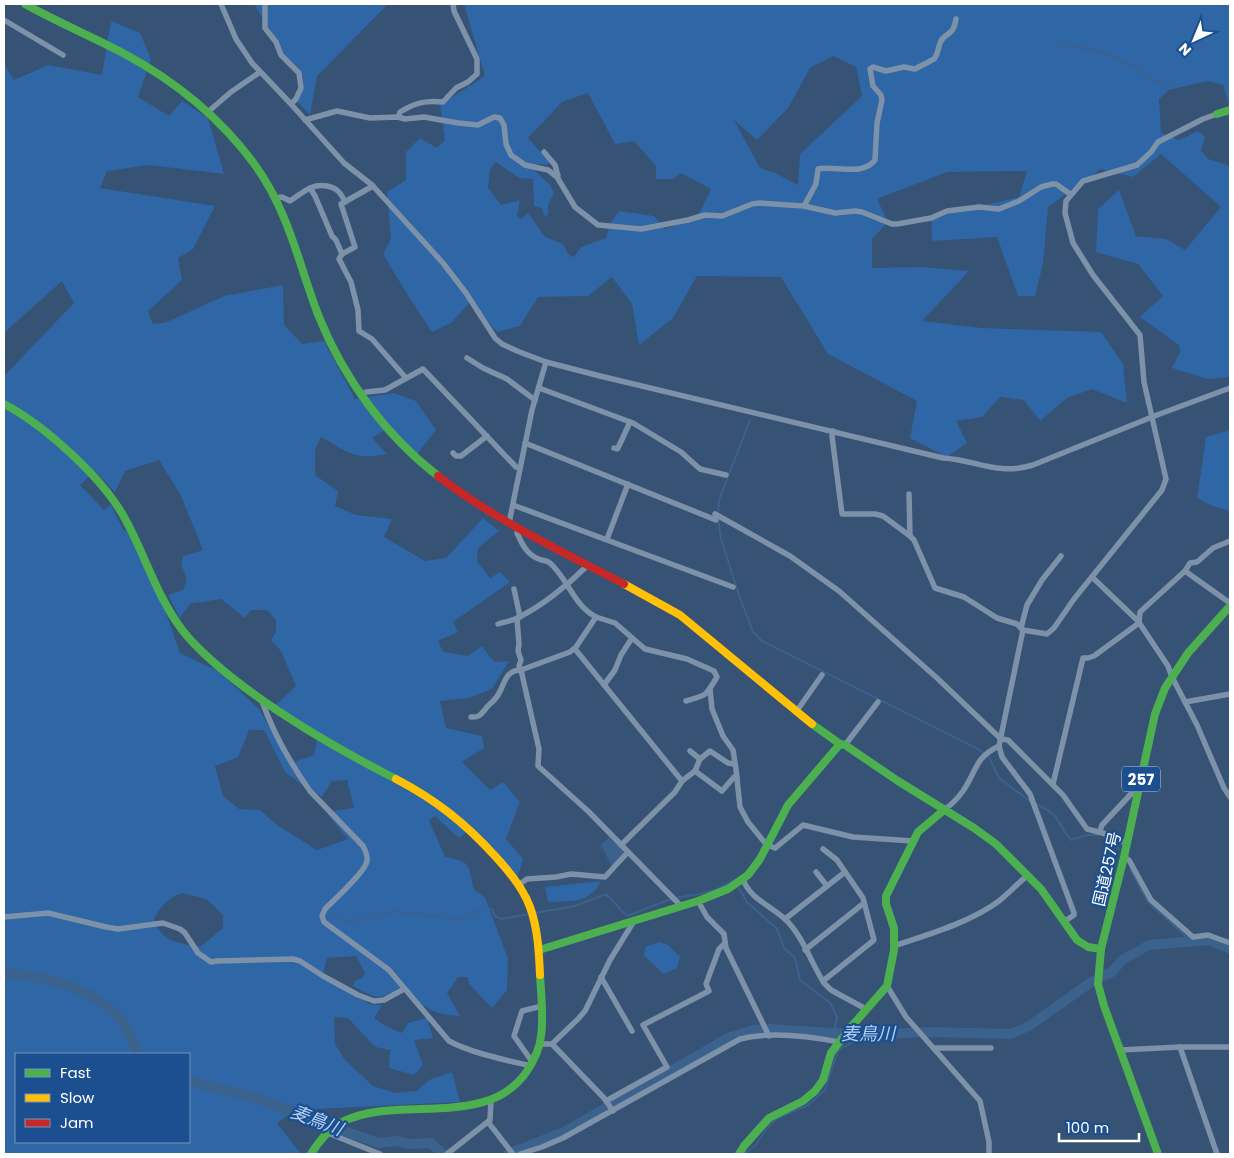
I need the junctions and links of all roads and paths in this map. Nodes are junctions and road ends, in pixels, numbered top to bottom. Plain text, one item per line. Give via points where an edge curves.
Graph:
1 (25, 4) edge
2 (220, 4) edge
3 (266, 4) edge
4 (453, 4) edge
5 (4, 20) edge
6 (956, 20) dead end
7 (63, 55) dead end
8 (260, 72) junction
9 (291, 104) junction
10 (1230, 110) edge
11 (209, 111) junction
12 (1217, 114) joint
13 (398, 117) junction
14 (305, 120) junction
15 (544, 152) dead end
16 (557, 177) junction
17 (373, 186) junction
18 (310, 188) junction
19 (1070, 194) junction
20 (275, 198) junction
21 (345, 202) junction
22 (804, 206) junction
23 (342, 254) junction
24 (467, 358) dead end
25 (546, 362) junction
26 (406, 378) junction
27 (539, 388) junction
28 (1230, 388) edge
29 (362, 395) junction
30 (535, 400) junction
31 (4, 404) edge
32 (1151, 418) junction
33 (630, 422) junction
34 (833, 431) junction
35 (487, 436) junction
36 (525, 443) junction
37 (614, 448) dead end
38 (453, 453) dead end
39 (520, 468) junction
40 (726, 475) dead end
41 (628, 484) junction
42 (909, 494) dead end
43 (513, 505) junction
44 (509, 524) junction
45 (518, 528) junction
46 (910, 536) junction
47 (607, 539) junction
48 (1230, 540) edge
49 (1061, 556) dead end
50 (588, 565) junction
51 (1185, 571) junction
52 (1092, 577) junction
53 (568, 585) junction
54 (733, 587) dead end
55 (514, 589) dead end
56 (1230, 605) edge
57 (596, 617) junction
58 (518, 618) junction
59 (1139, 623) junction
60 (498, 624) dead end
61 (1022, 629) junction
62 (632, 638) junction
63 (575, 649) junction
64 (521, 670) junction
65 (822, 674) dead end
66 (1172, 677) junction
67 (604, 685) junction
68 (710, 688) junction
69 (1230, 694) edge
70 (686, 700) dead end
71 (262, 701) junction
72 (878, 702) dead end
73 (1185, 702) junction
74 (796, 712) junction
75 (471, 717) dead end
76 (1001, 739) junction
77 (842, 745) junction
78 (999, 746) junction
79 (690, 750) dead end
80 (700, 759) junction
81 (734, 764) junction
82 (695, 771) junction
83 (737, 777) junction
84 (682, 781) junction
85 (1053, 784) junction
86 (1138, 795) junction
87 (1230, 797) edge
88 (944, 810) junction
89 (1100, 831) junction
90 (913, 841) junction
91 (621, 844) junction
92 (1127, 844) junction
93 (767, 845) junction
94 (823, 849) dead end
95 (628, 852) junction
96 (1124, 857) junction
97 (816, 872) dead end
98 (845, 872) junction
99 (1028, 875) junction
100 (743, 879) junction
101 (518, 885) junction
102 (826, 886) junction
103 (698, 900) junction
104 (864, 903) junction
105 (681, 906) junction
106 (4, 916) edge
107 (785, 919) junction
108 (634, 921) junction
109 (1065, 921) junction
110 (725, 943) junction
111 (1230, 943) edge
112 (894, 946) junction
113 (1101, 948) junction
114 (539, 950) junction
115 (805, 950) junction
116 (601, 977) junction
117 (823, 981) junction
118 (887, 986) junction
119 (404, 988) junction
120 (542, 1006) junction
121 (866, 1009) junction
122 (632, 1031) dead end
123 (769, 1036) junction
124 (839, 1042) junction
125 (541, 1044) junction
126 (552, 1044) junction
127 (1180, 1047) junction
128 (1230, 1047) edge
129 (934, 1048) junction
130 (991, 1048) dead end
131 (1121, 1050) junction
132 (532, 1065) junction
133 (491, 1100) junction
134 (606, 1101) junction
135 (613, 1111) junction
136 (488, 1122) junction
137 (328, 1133) junction
138 (311, 1154) edge
139 (380, 1154) edge
140 (447, 1154) edge
141 (513, 1154) edge
142 (520, 1154) edge
143 (739, 1154) edge
144 (989, 1154) edge
145 (1157, 1154) edge
146 (1217, 1154) edge

1 - 11 main road via 124,54 165,78
2 - 8 street via 236,39
3 - 9 street via 265,28 281,54 299,73 301,88
4 - 13 street via 477,59 477,74 456,88 443,102 416,103 400,112
5 - 7 street
6 - 22 street via 952,34 940,42 934,59 915,69 870,69 872,86 882,100 874,160 868,167 858,170 818,169 816,184
8 - 9 street
8 - 11 street
9 - 14 street
10 - 12 main road
11 - 20 main road via 250,157
12 - 19 street via 1158,142 1137,165 1083,181
13 - 14 street via 370,118 337,111
13 - 16 street via 424,116 478,124 494,117 500,118 511,155 525,165 548,170
14 - 17 street via 344,163
15 - 16 street via 555,165
16 - 22 street via 575,207 598,225 608,227 648,228 705,215 722,216 760,203
17 - 21 street
17 - 25 street via 444,263 495,338
18 - 20 street via 290,200
18 - 21 street via 320,185 333,187
18 - 23 street
19 - 22 street via 1052,184 1000,209 979,207 947,211 931,218 897,224 862,212 835,213
19 - 32 street via 1066,213 1073,243 1093,275 1140,335
20 - 29 main road via 290,229 330,341
21 - 23 street via 341,204 355,248
23 - 26 street via 339,259 351,282 359,331 372,339
24 - 30 street via 507,379
25 - 27 street
25 - 34 street
26 - 29 street via 385,390
26 - 35 street via 423,369
27 - 30 street
27 - 33 street
28 - 32 street
29 - 44 main road via 422,464 473,503
30 - 36 street
31 - 71 main road via 39,427 107,490 124,516 178,626 207,657
32 - 34 street via 1018,470 1001,470 943,458
32 - 52 street via 1165,484
33 - 37 street via 618,448
33 - 40 street via 681,452 700,469
34 - 46 street via 842,514 883,516
35 - 38 street via 461,456
35 - 39 street
36 - 39 street
36 - 41 street
39 - 43 street
41 - 47 street
41 - 76 street via 715,517 790,556 839,591
42 - 46 street
43 - 44 street
43 - 47 street
44 - 45 main road
45 - 50 main road
45 - 53 street via 517,533 527,552 550,562
46 - 61 street via 935,588 964,597
47 - 54 street
48 - 51 street via 1213,548 1197,562 1190,563
49 - 61 street via 1027,605
50 - 53 street
50 - 74 main road via 680,615
51 - 56 street
51 - 59 street via 1140,612
52 - 59 street
52 - 61 street via 1047,634
53 - 57 street via 580,605
53 - 58 street
55 - 58 street
56 - 66 main road, 国道257号 / 257 via 1188,653
57 - 62 street via 611,621
57 - 63 street
58 - 60 street
58 - 64 street
59 - 66 street
59 - 85 street via 1094,656 1082,658
61 - 76 street
62 - 67 street
62 - 68 street via 645,649 714,671 716,677
63 - 64 street
63 - 67 street
64 - 75 street via 510,672 492,704 479,716
64 - 91 street via 539,749 538,766
65 - 74 street
66 - 73 street
66 - 86 main road, 国道257号 / 257 via 1155,714
67 - 84 street
68 - 70 street via 706,695
68 - 81 street via 712,709 723,736 733,750
69 - 73 street
71 - 101 main road via 337,749 447,810 490,851
71 - 119 street via 276,734 303,781 367,854 362,870 322,913 324,922 389,970
72 - 77 street
73 - 87 street
74 - 77 main road
76 - 78 street
76 - 85 street via 1008,740
77 - 88 main road
77 - 93 main road via 788,805
78 - 88 street via 978,762 963,792
78 - 109 street via 1002,757 1029,792 1074,913
79 - 80 street
80 - 81 street via 710,751
80 - 82 street
81 - 83 street
82 - 83 street via 722,791
82 - 84 street
83 - 93 street via 742,814
84 - 91 street
85 - 89 street via 1087,829
86 - 89 street via 1131,794
86 - 92 main road, 国道257号 / 257
88 - 90 main road via 926,824
88 - 99 main road via 996,844
89 - 92 street
90 - 93 street via 853,837 803,826 775,848
90 - 112 main road via 886,896 894,928
91 - 95 street
92 - 96 main road, 国道257号 / 257
93 - 100 main road
94 - 98 street
95 - 101 street via 605,877 571,874 528,879
95 - 105 street
96 - 111 street via 1129,860 1151,900 1193,937 1208,935
96 - 113 main road, 国道257号 / 257
97 - 102 street
98 - 102 street
98 - 104 street
99 - 109 main road
99 - 112 street via 983,911
100 - 103 main road
100 - 107 street via 746,889
101 - 114 main road via 533,917
102 - 107 street
103 - 105 main road
103 - 110 street via 707,917 724,934
104 - 115 street
104 - 117 street via 874,940
105 - 108 main road
106 - 119 street via 48,913 118,929 163,923 185,933 198,953 211,962 300,960 374,1001 384,1000
107 - 115 street
108 - 114 main road
108 - 116 street
109 - 113 main road via 1082,944
110 - 123 street
110 - 134 street via 719,949 706,984 709,991 643,1025 667,1067
112 - 118 main road
113 - 131 main road, 国道257号 / 257 via 1098,984
114 - 120 main road
115 - 117 street
116 - 122 street
116 - 126 street via 585,1010
117 - 121 street via 831,990
118 - 121 main road
118 - 129 street via 906,1017
119 - 132 street via 449,1041
120 - 125 main road
120 - 132 street via 522,1010 514,1036
121 - 124 main road
123 - 124 street
123 - 135 street via 756,1035 735,1041
124 - 143 main road via 815,1091 769,1118
125 - 126 street
125 - 132 main road
126 - 134 street
127 - 128 street
127 - 131 street
127 - 146 street
129 - 130 street
129 - 144 street via 980,1101 990,1142
131 - 145 main road, 国道257号 / 257
132 - 133 main road via 511,1089
133 - 136 street
133 - 137 main road via 460,1107 371,1113 348,1119
134 - 135 street
135 - 142 street via 542,1148
136 - 140 street
136 - 141 street
137 - 138 main road
137 - 139 street

